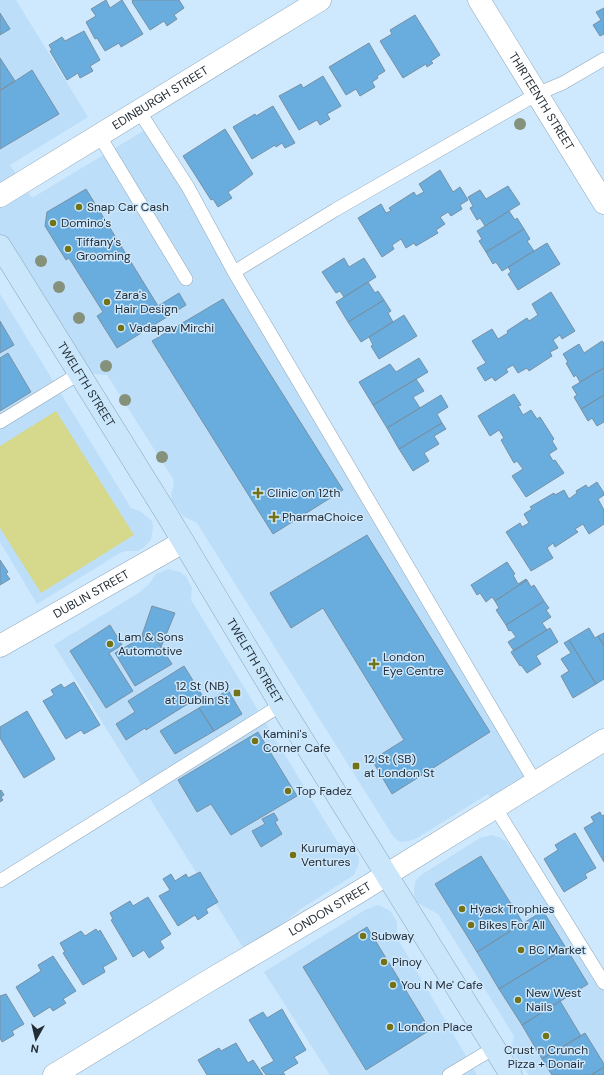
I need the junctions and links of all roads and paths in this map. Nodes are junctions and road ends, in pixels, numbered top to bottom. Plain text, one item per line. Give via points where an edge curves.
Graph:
1 (320, 0) edge
2 (480, 0) edge
3 (604, 59) edge
4 (537, 94) junction
5 (139, 111) junction
6 (100, 135) junction
7 (0, 196) edge
8 (604, 203) edge
9 (0, 246) edge
10 (234, 272) junction
11 (186, 279) dead end
12 (80, 373) junction
13 (0, 422) edge
14 (183, 542) junction
15 (0, 646) edge
16 (281, 705) junction
17 (604, 740) edge
18 (535, 782) junction
19 (495, 807) junction
20 (386, 875) junction
21 (0, 881) edge
22 (602, 976) edge
23 (494, 1048) junction
24 (54, 1075) edge
25 (449, 1075) edge
26 (511, 1075) edge

1 - 5 street, EDINBURGH STREET
2 - 4 street, THIRTEENTH STREET
3 - 4 lane via 563,83
4 - 8 street, THIRTEENTH STREET
4 - 10 lane
5 - 6 street, EDINBURGH STREET
5 - 10 lane via 188,187
6 - 7 street, EDINBURGH STREET
6 - 11 lane
9 - 12 street, TWELFTH STREET
10 - 18 lane
12 - 13 lane
12 - 14 street, TWELFTH STREET
14 - 15 street, DUBLIN STREET
14 - 16 street, TWELFTH STREET
16 - 20 street, TWELFTH STREET
16 - 21 lane
17 - 18 street, LONDON STREET
18 - 19 street, LONDON STREET
19 - 20 street, LONDON STREET
19 - 22 lane
20 - 23 street, TWELFTH STREET
20 - 24 street, LONDON STREET
23 - 25 lane
23 - 26 street, TWELFTH STREET

